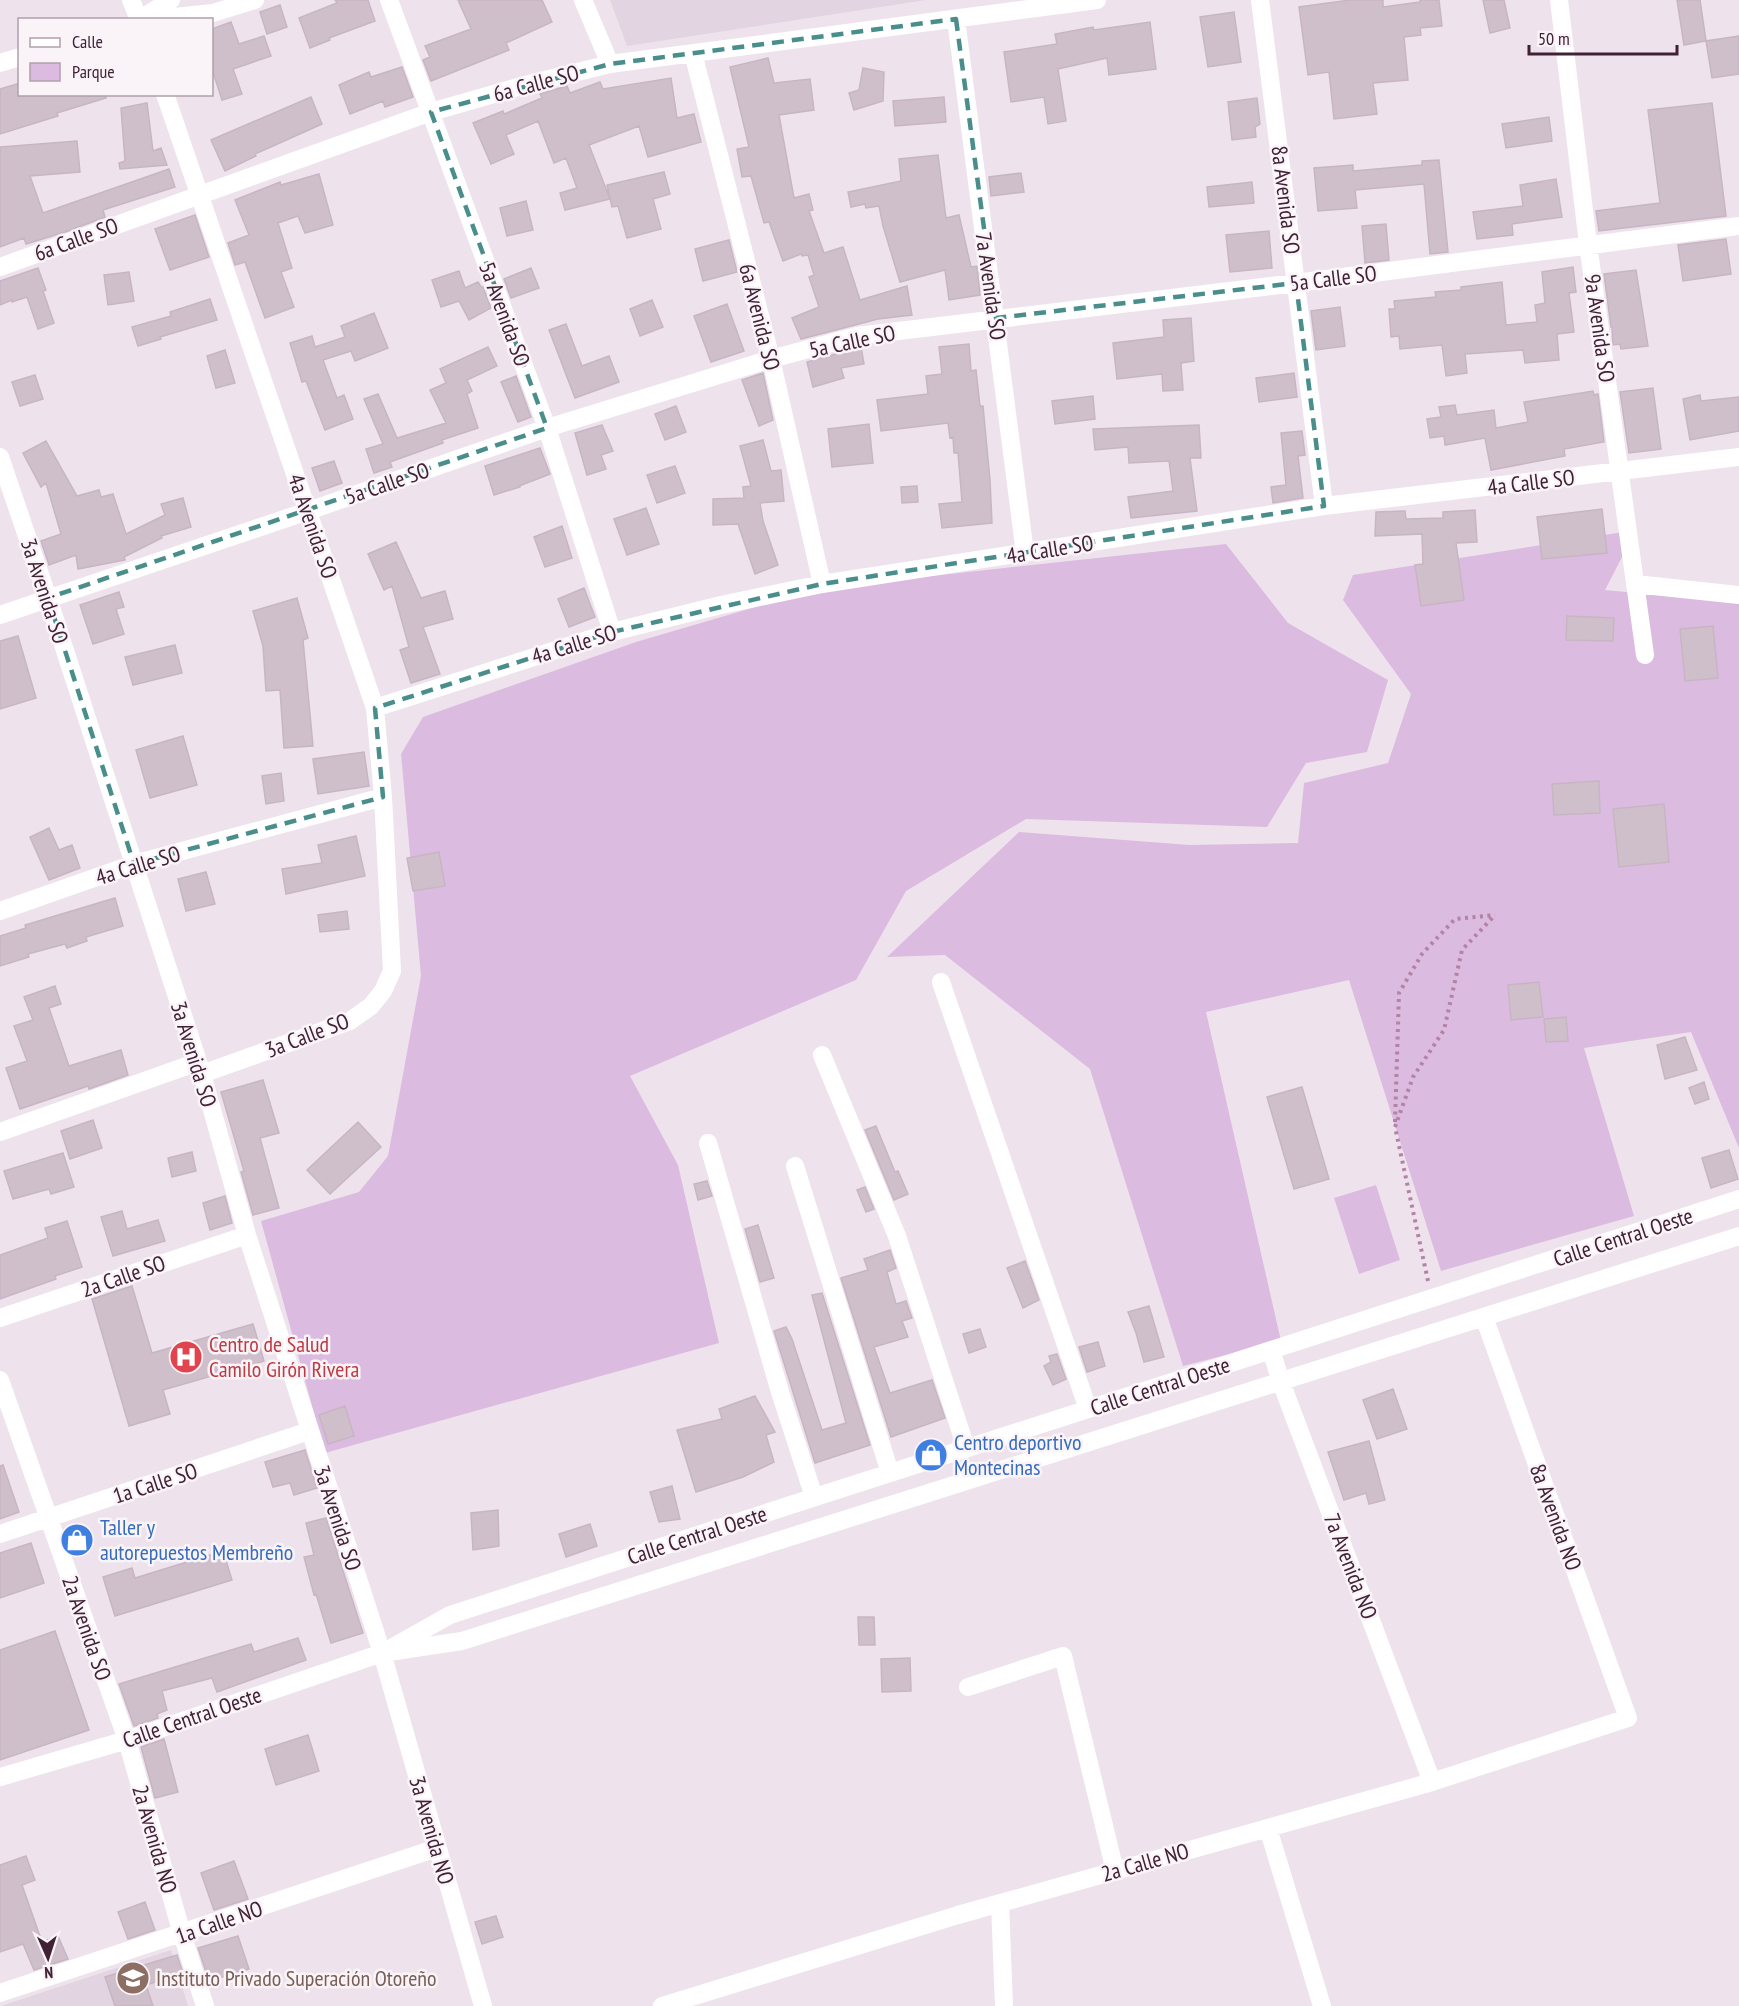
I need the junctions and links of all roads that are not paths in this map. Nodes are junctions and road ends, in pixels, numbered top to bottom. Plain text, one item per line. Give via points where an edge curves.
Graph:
1 (131, 0) edge
2 (171, 0) edge
3 (255, 0) edge
4 (389, 0) edge
5 (583, 0) edge
6 (1097, 0) edge
7 (1260, 0) edge
8 (1559, 0) edge
9 (139, 18) edge
10 (143, 18) edge
11 (164, 18) edge
12 (956, 19) junction
13 (693, 53) junction
14 (18, 58) edge
15 (0, 63) edge
16 (610, 64) junction
17 (166, 96) edge
18 (431, 112) junction
19 (199, 194) junction
20 (1739, 226) edge
21 (1588, 244) junction
22 (0, 267) edge
23 (1296, 283) junction
24 (996, 318) junction
25 (771, 359) junction
26 (547, 428) junction
27 (0, 457) edge
28 (1739, 457) edge
29 (1620, 471) junction
30 (1324, 506) junction
31 (308, 511) junction
32 (1025, 553) junction
33 (822, 584) junction
34 (1635, 584) junction
35 (1739, 596) edge
36 (48, 598) junction
37 (0, 615) edge
38 (612, 632) junction
39 (1645, 655) dead end
40 (375, 708) junction
41 (383, 797) junction
42 (134, 864) junction
43 (0, 911) edge
44 (392, 971) joint
45 (941, 982) dead end
46 (822, 1055) dead end
47 (200, 1068) junction
48 (0, 1132) edge
49 (708, 1143) dead end
50 (795, 1166) dead end
51 (1739, 1199) edge
52 (247, 1235) junction
53 (1739, 1236) edge
54 (1484, 1317) junction
55 (0, 1318) edge
56 (1271, 1350) junction
57 (0, 1380) edge
58 (1281, 1382) junction
59 (1088, 1409) junction
60 (309, 1431) junction
61 (966, 1448) junction
62 (890, 1473) junction
63 (814, 1497) junction
64 (48, 1518) junction
65 (0, 1534) edge
66 (382, 1653) junction
67 (968, 1687) dead end
68 (1628, 1718) joint
69 (127, 1740) junction
70 (0, 1778) edge
71 (1432, 1782) junction
72 (1268, 1828) junction
73 (437, 1848) junction
74 (1115, 1871) junction
75 (1000, 1903) junction
76 (182, 1934) junction
77 (0, 1993) edge
78 (205, 2006) edge
79 (483, 2006) edge
80 (662, 2006) edge
81 (1004, 2006) edge
82 (1322, 2006) edge

1 - 9 street
2 - 10 street
3 - 11 street via 213,13
4 - 18 street, 5a Avenida SO
5 - 16 street
6 - 12 street, 6a Calle SO
7 - 23 street, 8a Avenida SO
8 - 21 street, 9a Avenida SO
12 - 13 street, 6a Calle SO
12 - 24 street, 7a Avenida SO
13 - 16 street, 6a Calle SO
13 - 25 street, 6a Avenida SO
14 - 15 street
16 - 18 street, 6a Calle SO
17 - 19 street, 4a Avenida SO
18 - 19 street, 6a Calle SO
18 - 26 street, 5a Avenida SO
19 - 22 street, 6a Calle SO
19 - 31 street, 4a Avenida SO
20 - 21 street, 5a Calle SO
21 - 23 street, 5a Calle SO
21 - 29 street, 9a Avenida SO
23 - 24 street, 5a Calle SO
23 - 30 street, 8a Avenida SO
24 - 25 street, 5a Calle SO via 857,336
24 - 32 street, 7a Avenida SO
25 - 26 street, 5a Calle SO
25 - 33 street, 6a Avenida SO
26 - 31 street, 5a Calle SO
26 - 38 street, 5a Avenida SO
27 - 36 street, 3a Avenida SO
28 - 29 street, 4a Calle SO
29 - 30 street, 4a Calle SO
29 - 34 street, 9a Avenida SO
30 - 32 street, 4a Calle SO
31 - 36 street, 5a Calle SO
31 - 40 street, 4a Avenida SO
32 - 33 street, 4a Calle SO
33 - 38 street, 4a Calle SO
34 - 35 street
34 - 39 street, 9a Avenida SO
36 - 37 street, 5a Calle SO
36 - 42 street, 3a Avenida SO
38 - 40 street, 4a Calle SO
40 - 41 street, 4a Avenida SO
41 - 42 street, 4a Calle SO
41 - 44 street, 4a Avenida SO
42 - 43 street, 4a Calle SO
42 - 47 street, 3a Avenida SO
44 - 47 street, 3a Calle SO via 371,1006 350,1021
45 - 59 street
46 - 61 street via 897,1236
47 - 48 street, 3a Calle SO
47 - 52 street, 3a Avenida SO
49 - 63 street
50 - 62 street
51 - 56 street, Calle Central Oeste
52 - 55 street, 2a Calle SO
52 - 60 street, 3a Avenida SO
53 - 54 street, Calle Central Oeste
54 - 58 street, Calle Central Oeste
54 - 68 street, 8a Avenida NO
56 - 58 street, 7a Avenida NO
56 - 59 street, Calle Central Oeste
57 - 64 street, 2a Avenida SO
58 - 66 street, Calle Central Oeste via 462,1641
58 - 71 street, 7a Avenida NO
59 - 61 street, Calle Central Oeste
60 - 64 street, 1a Calle SO
60 - 66 street, 3a Avenida SO
61 - 62 street, Calle Central Oeste
62 - 63 street, Calle Central Oeste
63 - 66 street, Calle Central Oeste via 450,1615
64 - 65 street, 1a Calle SO
64 - 69 street, 2a Avenida SO
66 - 69 street, Calle Central Oeste
66 - 73 street, 3a Avenida NO
67 - 74 street via 1063,1656
68 - 71 street, 2a Calle NO
69 - 70 street, Calle Central Oeste
69 - 76 street, 2a Avenida NO
71 - 72 street, 2a Calle NO
72 - 74 street, 2a Calle NO
72 - 82 street
73 - 76 street, 1a Calle NO
73 - 79 street, 3a Avenida NO
74 - 75 street, 2a Calle NO
75 - 80 street, 2a Calle NO
75 - 81 street
76 - 77 street, 1a Calle NO
76 - 78 street, 2a Avenida NO

